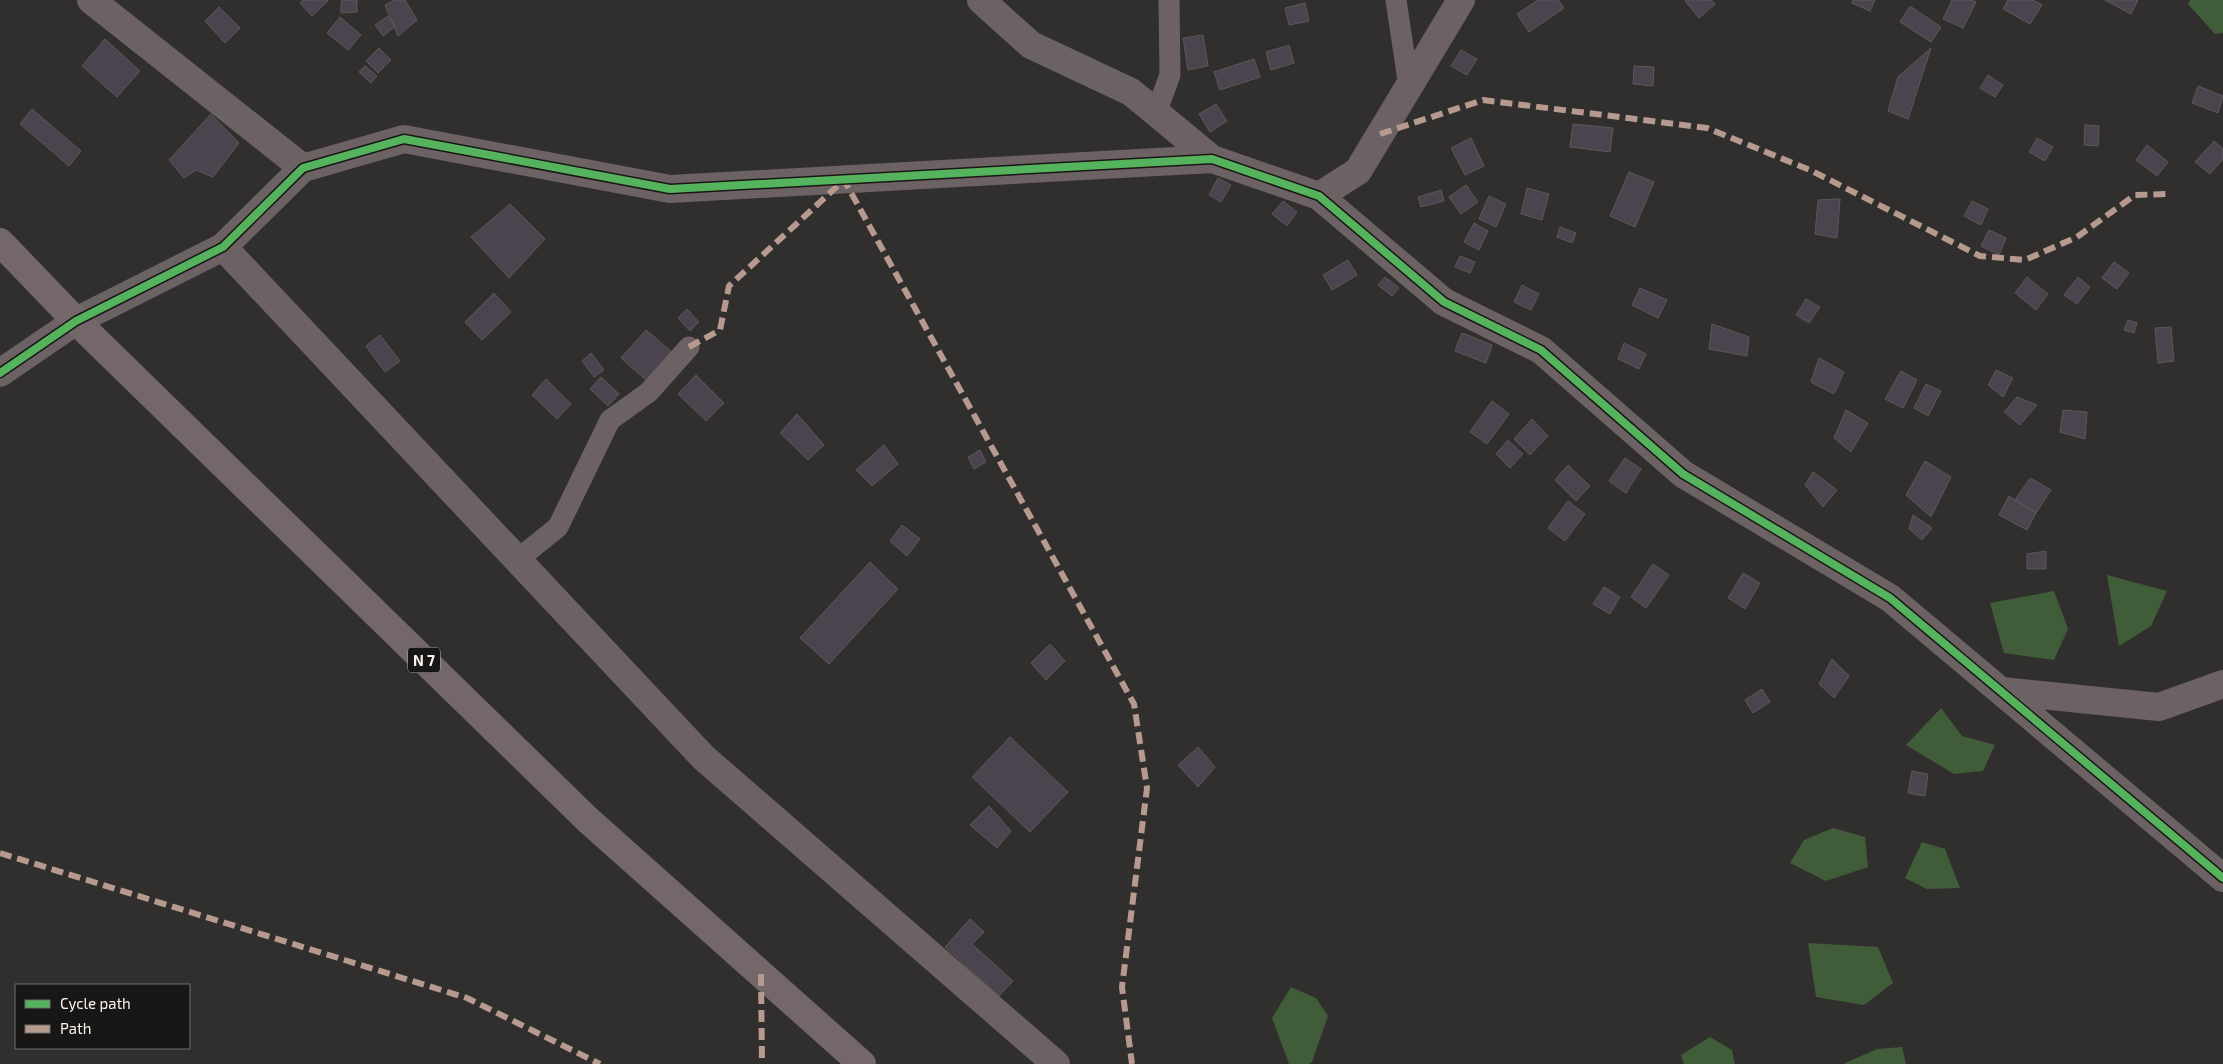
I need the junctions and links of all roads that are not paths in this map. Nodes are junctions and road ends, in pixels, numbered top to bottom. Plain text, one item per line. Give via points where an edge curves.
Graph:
1 (91, 0) edge
2 (981, 0) edge
3 (1169, 0) edge
4 (1396, 0) edge
5 (1461, 0) edge
6 (1408, 87) junction
7 (1156, 113) junction
8 (1212, 159) junction
9 (303, 168) junction
10 (1319, 196) junction
11 (0, 242) edge
12 (223, 247) junction
13 (76, 321) junction
14 (689, 347) dead end
15 (0, 374) edge
16 (517, 560) junction
17 (2223, 684) edge
18 (2002, 692) junction
19 (2223, 878) edge
20 (862, 1064) edge
21 (1056, 1064) edge

1 - 9 street
2 - 7 street via 1031,45 1131,92
3 - 7 lane via 1170,75
4 - 6 lane
5 - 6 street
6 - 10 street via 1358,171
7 - 8 street
8 - 9 street via 670,189 404,139
8 - 10 street
9 - 12 street
10 - 18 street via 1444,302 1541,350 1683,474 1890,598
11 - 13 highway, N 7
12 - 13 street
12 - 16 street
13 - 15 street
13 - 20 highway, N 7 via 588,820
14 - 16 lane via 649,392 610,420 558,526
16 - 21 street via 704,758
17 - 18 street via 2159,707
18 - 19 street

